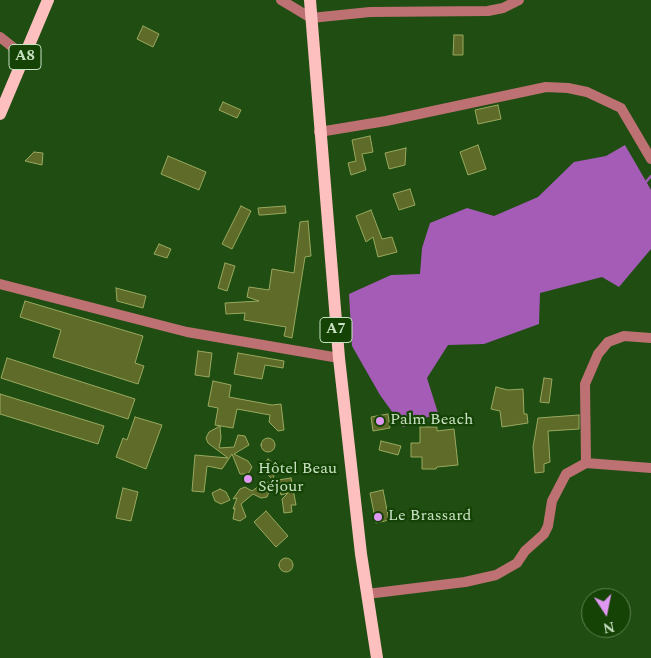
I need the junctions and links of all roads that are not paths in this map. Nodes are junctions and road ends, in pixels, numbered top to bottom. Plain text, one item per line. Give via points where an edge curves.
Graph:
1 (48, 0) edge
2 (281, 0) edge
3 (310, 0) edge
4 (519, 0) edge
5 (311, 18) junction
6 (0, 38) edge
7 (25, 57) junction
8 (0, 114) edge
9 (319, 132) junction
10 (651, 159) edge
11 (0, 284) edge
12 (651, 338) edge
13 (338, 358) junction
14 (586, 463) junction
15 (651, 468) edge
16 (367, 594) junction
17 (377, 658) edge

1 - 7 main road, A8
2 - 5 street
3 - 5 main road, A7
4 - 5 street via 503,8 488,10 370,12
5 - 9 main road, A7
6 - 7 street
7 - 8 main road, A8
9 - 10 street via 546,87 568,88 587,92 620,108
9 - 13 main road, A7
11 - 13 street via 187,332
12 - 14 street via 624,336 608,342 598,354 585,384
13 - 16 main road, A7
14 - 15 street
14 - 16 street via 566,474 552,500 544,534 509,569 465,582
16 - 17 main road, A7

